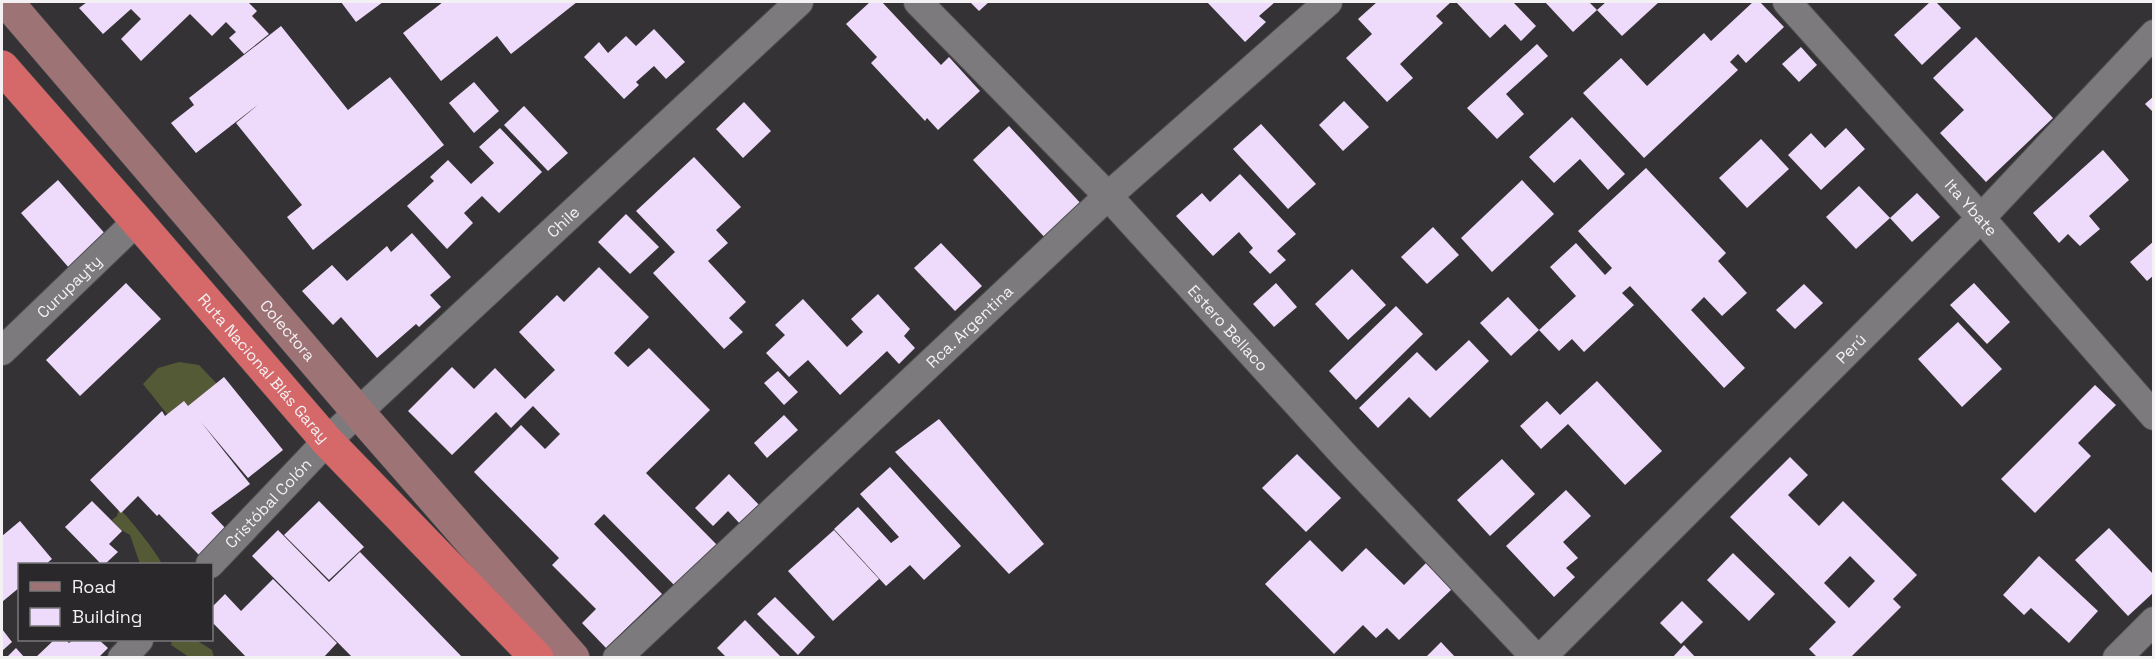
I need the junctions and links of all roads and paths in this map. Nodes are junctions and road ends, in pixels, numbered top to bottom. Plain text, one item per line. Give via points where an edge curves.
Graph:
1 (7, 2) edge
2 (799, 2) edge
3 (918, 2) edge
4 (1328, 2) edge
5 (1787, 2) edge
6 (2154, 34) edge
7 (2, 68) edge
8 (1107, 196) junction
9 (1981, 218) junction
10 (137, 221) junction
11 (2, 351) edge
12 (358, 412) junction
13 (2154, 416) edge
14 (327, 441) junction
15 (211, 563) edge
16 (2154, 621) edge
17 (137, 641) edge
18 (122, 657) edge
19 (537, 657) edge
20 (573, 657) edge
21 (616, 657) edge
22 (1538, 657) edge
23 (2117, 657) edge

1 - 12 main road, Colectora
2 - 12 street, Chile
3 - 8 street, Estero Bellaco
4 - 8 street, Rca. Argentina
5 - 9 street, Ita Ybate
6 - 9 street, Perú
7 - 10 highway, Ruta Nacional Blás Garay
8 - 21 street, Rca. Argentina
8 - 22 street, Estero Bellaco via 1345,456
9 - 13 street, Ita Ybate
9 - 22 street, Perú
10 - 11 street, Curupayty
10 - 14 highway, Ruta Nacional Blás Garay
12 - 14 street, Chile
12 - 20 main road, Colectora
14 - 15 street, Cristóbal Colón
14 - 19 highway, Ruta Nacional Blás Garay
16 - 23 street
17 - 18 street

